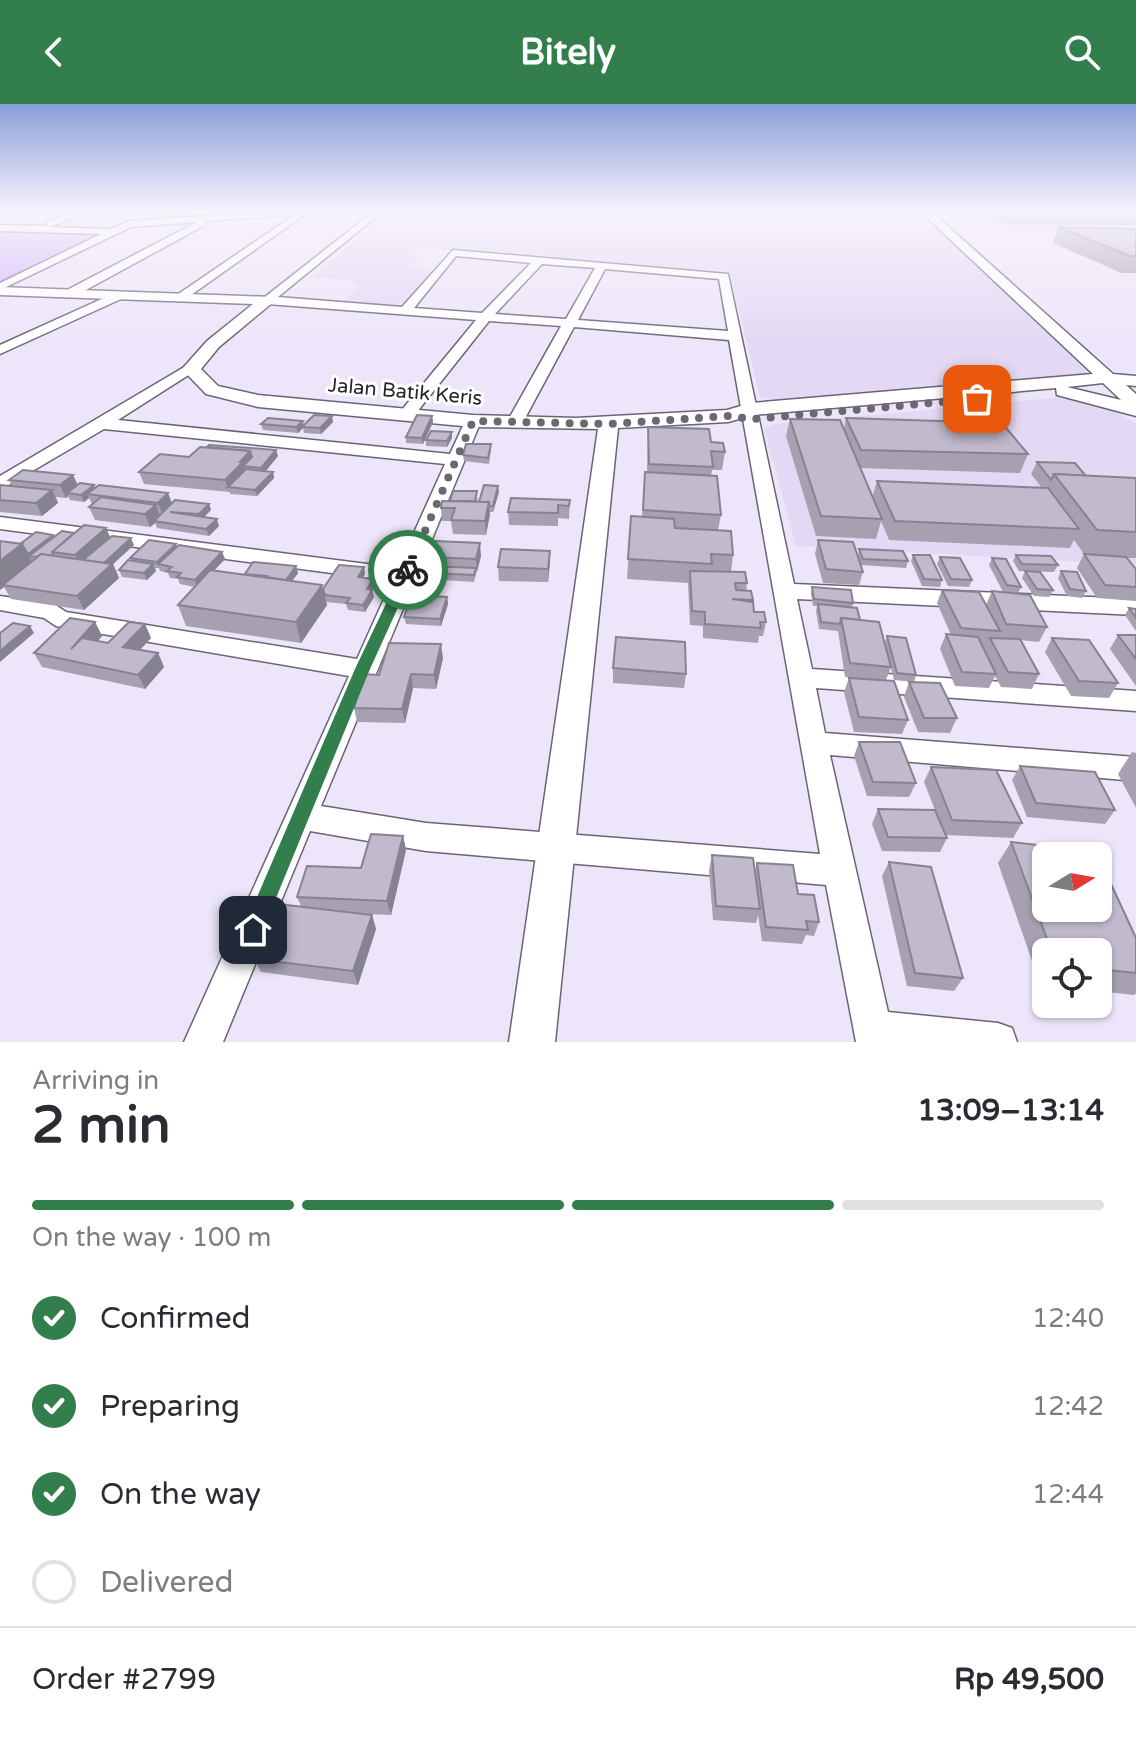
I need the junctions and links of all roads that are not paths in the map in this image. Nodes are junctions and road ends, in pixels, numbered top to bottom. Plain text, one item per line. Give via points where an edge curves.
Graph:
1 (65, 256) edge
2 (138, 256) edge
3 (239, 256) edge
4 (323, 256) edge
5 (449, 256) edge
6 (486, 256) edge
7 (976, 256) edge
8 (540, 260) junction
9 (602, 265) junction
10 (0, 289) edge
11 (69, 294) junction
12 (117, 296) junction
13 (180, 297) junction
14 (267, 300) junction
15 (405, 311) junction
16 (485, 317) junction
17 (571, 324) junction
18 (736, 336) junction
19 (0, 340) edge
20 (17, 342) junction
21 (0, 350) edge
22 (191, 369) junction
23 (1121, 382) edge
24 (1063, 391) junction
25 (971, 395) junction
26 (1136, 404) edge
27 (1136, 410) edge
28 (407, 414) junction
29 (744, 415) junction
30 (473, 421) junction
31 (515, 422) junction
32 (98, 423) junction
33 (609, 424) junction
34 (455, 460) junction
35 (2, 480) edge
36 (0, 523) edge
37 (406, 576) junction
38 (786, 591) junction
39 (0, 603) edge
40 (1136, 607) edge
41 (362, 669) junction
42 (802, 678) junction
43 (1136, 701) edge
44 (813, 743) junction
45 (1136, 769) edge
46 (303, 817) junction
47 (556, 848) junction
48 (839, 871) junction
49 (874, 1036) edge
50 (203, 1042) edge
51 (532, 1042) edge
52 (998, 1042) edge

1 - 10 street
2 - 11 street
3 - 13 street
4 - 14 street
5 - 15 street
6 - 8 street
7 - 23 street
8 - 9 street
8 - 16 street
9 - 17 street
9 - 18 street via 724,276
10 - 11 street
11 - 12 street
12 - 13 street
12 - 20 street
13 - 14 street
14 - 15 street
14 - 22 street
15 - 16 street
16 - 17 street
16 - 28 street
17 - 18 street
17 - 31 street
18 - 29 street
19 - 20 street
20 - 21 street
22 - 28 street, Jalan Batik Keris via 203,384 231,396
22 - 32 street
23 - 24 street
23 - 25 street
23 - 26 street
24 - 25 street
24 - 27 street
25 - 29 street, Jalan Batik Keris
28 - 30 street, Jalan Batik Keris
29 - 33 street, Jalan Batik Keris
29 - 38 street
30 - 31 street, Jalan Batik Keris
30 - 34 street
31 - 33 street, Jalan Batik Keris
32 - 34 street
32 - 35 street
33 - 47 street
34 - 37 street
36 - 37 street
37 - 41 street
38 - 40 street
38 - 42 street
39 - 41 street via 54,612 56,618
41 - 46 street
42 - 43 street
42 - 44 street
44 - 45 street
44 - 48 street
46 - 47 street via 426,837
46 - 50 street
47 - 48 street
47 - 51 street
48 - 49 street
49 - 52 street

